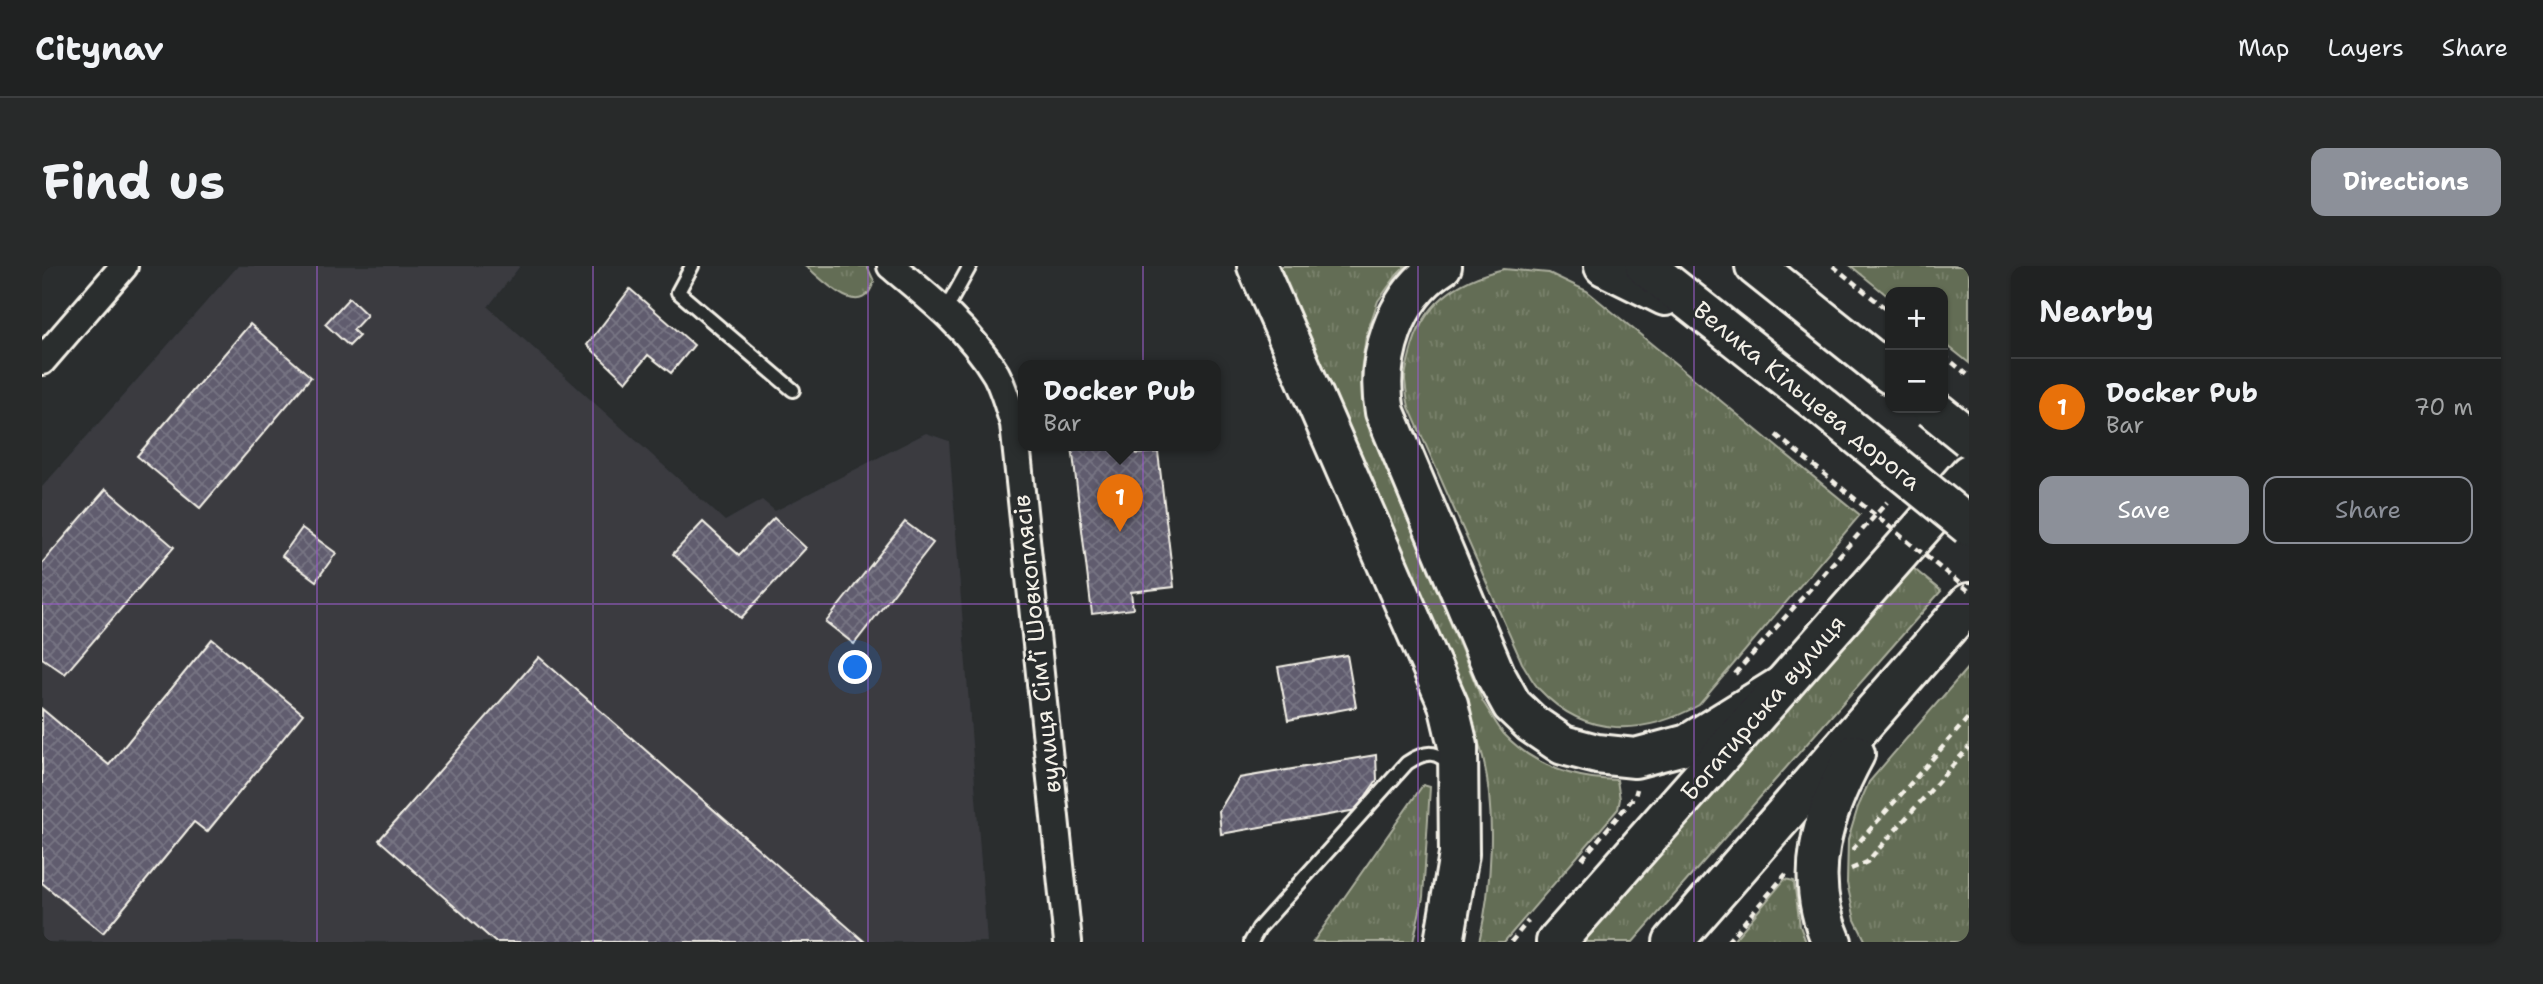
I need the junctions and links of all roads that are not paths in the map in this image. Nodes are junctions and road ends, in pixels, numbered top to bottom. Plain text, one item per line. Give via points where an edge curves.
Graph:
1 (124, 266) edge
2 (692, 266) edge
3 (891, 266) edge
4 (970, 266) edge
5 (1257, 266) edge
6 (1442, 266) edge
7 (1604, 266) edge
8 (1645, 266) edge
9 (1755, 266) edge
10 (945, 311) junction
11 (1708, 317) junction
12 (42, 360) edge
13 (1885, 370) edge
14 (793, 390) dead end
15 (1938, 413) edge
16 (1969, 438) edge
17 (1969, 474) edge
18 (1969, 526) edge
19 (1969, 603) edge
20 (1783, 685) junction
21 (1880, 705) junction
22 (1459, 781) junction
23 (1068, 942) edge
24 (1251, 942) edge
25 (1444, 942) edge
26 (1556, 942) edge
27 (1673, 942) edge
28 (1832, 942) edge

1 - 12 street
2 - 14 lane via 678,292
3 - 10 street, вулиця Сімʼї Шовкоплясів
4 - 10 lane
5 - 22 main road via 1448,704 1458,746
6 - 20 main road via 1411,292 1394,321 1381,389 1385,412 1512,705 1563,745 1635,758 1688,744
7 - 11 main road
8 - 11 main road, Велика Кільцева дорога
9 - 13 main road
10 - 23 street, вулиця Сімʼї Шовкоплясів via 997,376 1014,424
11 - 18 main road, Велика Кільцева дорога, bridge
15 - 16 main road, bridge
17 - 20 main road, Богатирська вулиця
19 - 21 main road
20 - 26 main road, Богатирська вулиця
21 - 27 main road
21 - 28 main road via 1826,817 1816,870 1821,912
22 - 24 lane via 1446,761 1434,754 1422,753 1407,763
22 - 25 main road via 1459,854

